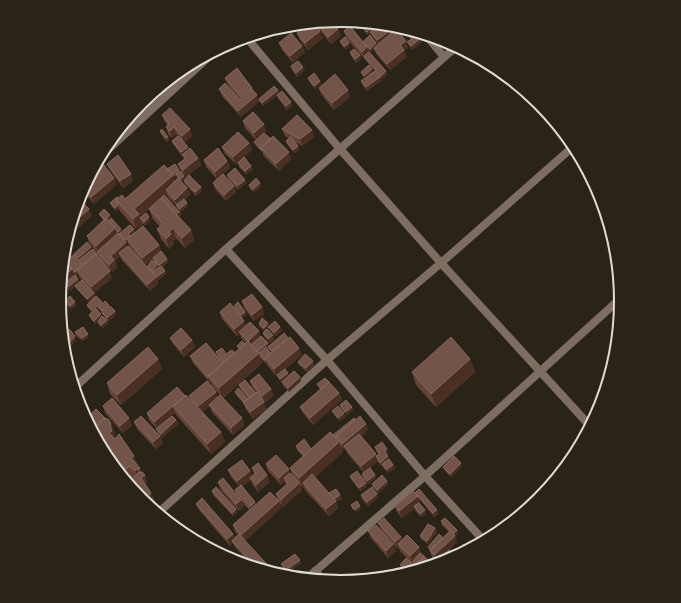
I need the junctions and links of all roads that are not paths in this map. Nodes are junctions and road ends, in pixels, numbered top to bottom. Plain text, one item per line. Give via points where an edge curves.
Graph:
1 (251, 42) edge
2 (432, 43) edge
3 (452, 51) edge
4 (444, 58) junction
5 (197, 68) edge
6 (119, 140) edge
7 (340, 149) junction
8 (570, 150) edge
9 (226, 250) junction
10 (441, 263) junction
11 (615, 303) edge
12 (327, 360) junction
13 (540, 370) junction
14 (79, 384) edge
15 (587, 423) edge
16 (425, 476) junction
17 (162, 510) edge
18 (481, 537) edge
19 (316, 571) junction
20 (312, 574) edge
21 (319, 575) edge

1 - 7 street
2 - 4 street
3 - 4 street
4 - 7 street
5 - 6 street
7 - 9 street
7 - 10 street
8 - 10 street
9 - 12 street
9 - 14 street
10 - 12 street
10 - 13 street
11 - 13 street
12 - 16 street
12 - 17 street
13 - 15 street
13 - 16 street
16 - 18 street
16 - 19 street
19 - 20 street
19 - 21 street

